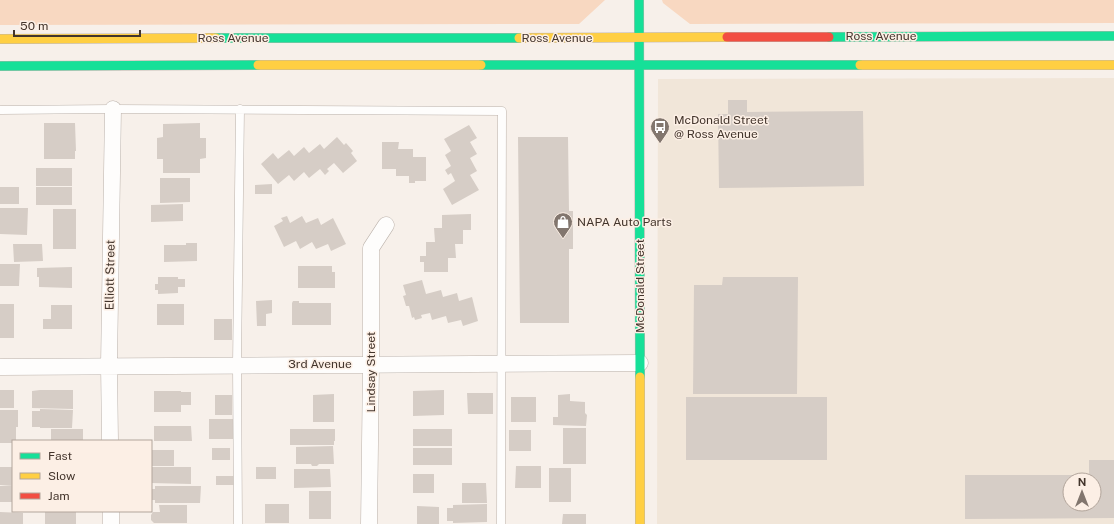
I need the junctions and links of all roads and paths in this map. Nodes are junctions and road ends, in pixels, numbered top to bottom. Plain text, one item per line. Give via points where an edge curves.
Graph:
1 (639, 0) edge
2 (1114, 36) edge
3 (639, 38) junction
4 (0, 39) edge
5 (1114, 65) edge
6 (0, 66) edge
7 (639, 66) junction
8 (113, 109) junction
9 (240, 109) junction
10 (0, 110) edge
11 (386, 225) dead end
12 (502, 363) junction
13 (640, 363) junction
14 (371, 364) junction
15 (109, 365) junction
16 (237, 365) junction
17 (0, 367) edge
18 (110, 440) edge
19 (111, 512) edge
20 (111, 524) edge
21 (238, 524) edge
22 (369, 524) edge
23 (501, 524) edge
24 (640, 524) edge

1 - 3 main road, McDonald Street
2 - 3 main road, Ross Avenue
3 - 4 main road, Ross Avenue
3 - 7 main road, McDonald Street
5 - 7 main road
6 - 7 main road
7 - 13 main road, McDonald Street
8 - 9 lane
8 - 10 lane
8 - 15 street, Elliott Street
9 - 12 lane via 502,111
9 - 16 lane
11 - 14 street, Lindsay Street via 371,248
12 - 13 street, 3rd Avenue
12 - 14 street, 3rd Avenue
12 - 23 lane
13 - 24 main road, McDonald Street
14 - 16 street, 3rd Avenue
14 - 22 street, Lindsay Street
15 - 16 street, 3rd Avenue
15 - 17 street, 3rd Avenue
15 - 18 street, Elliott Street
16 - 21 lane
19 - 20 street

